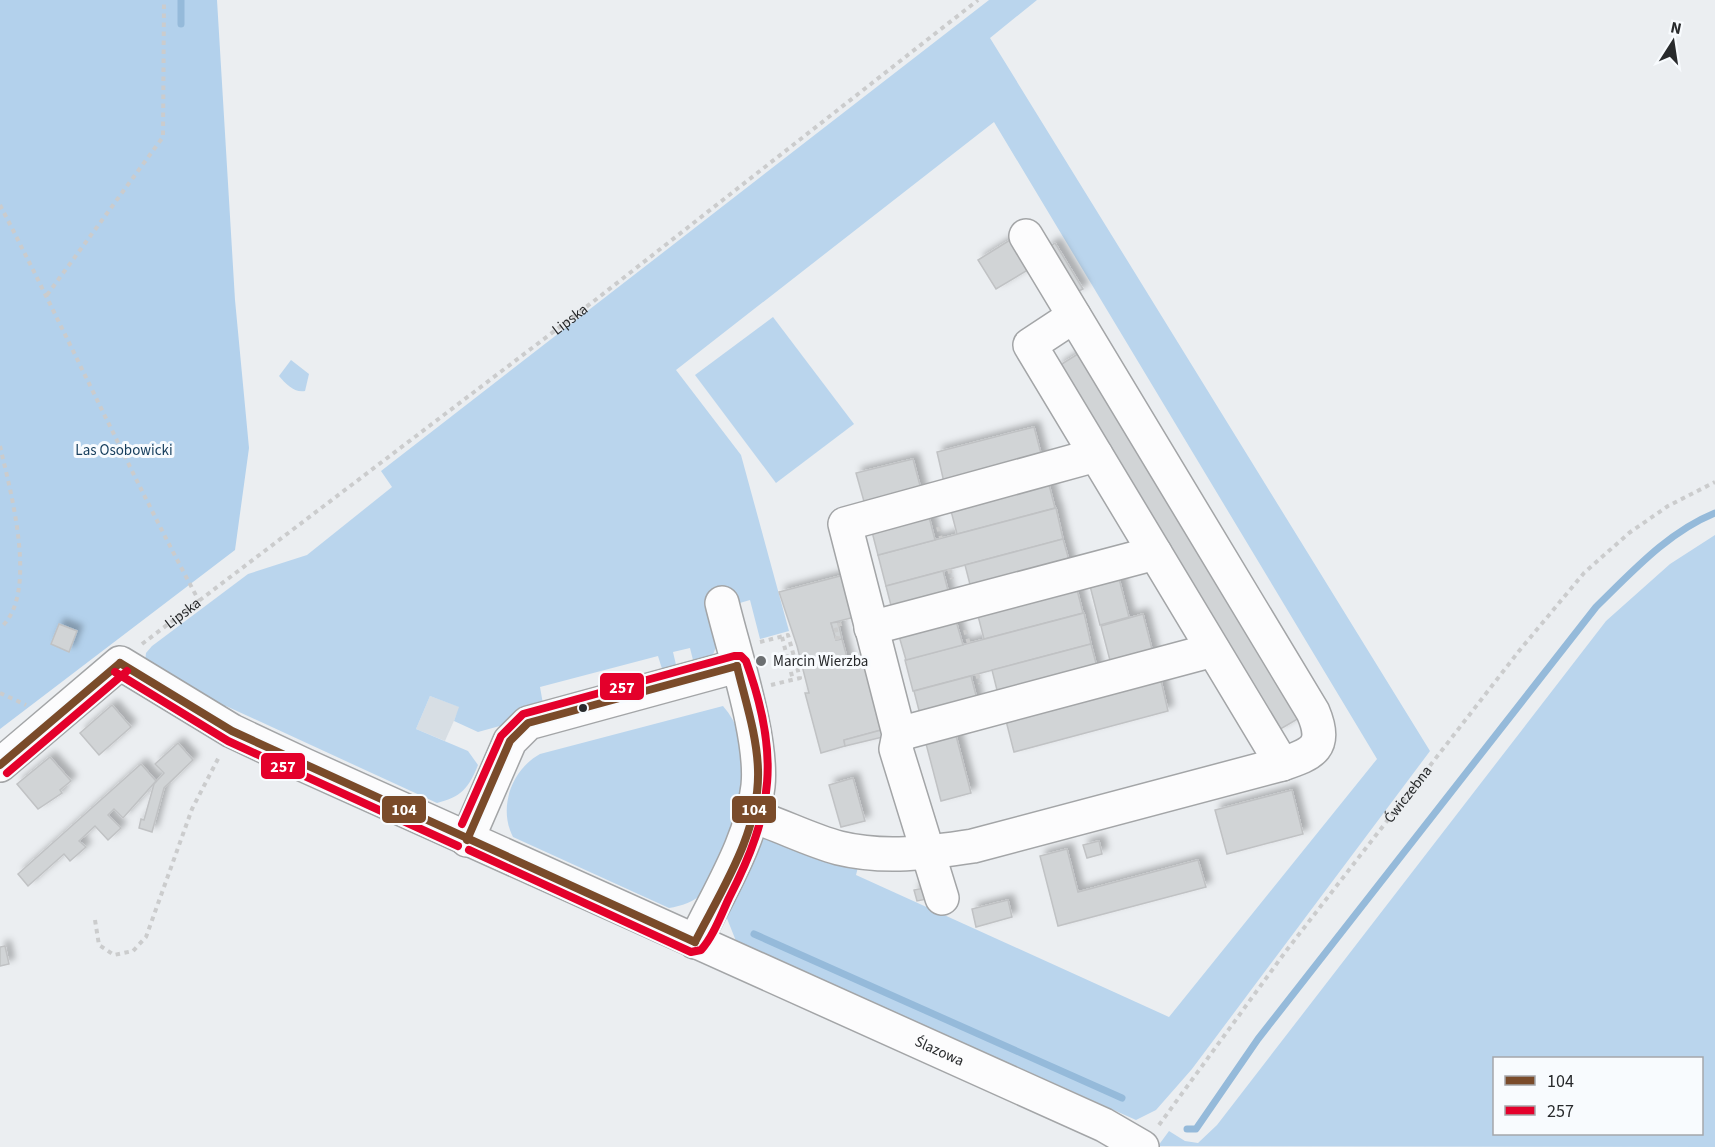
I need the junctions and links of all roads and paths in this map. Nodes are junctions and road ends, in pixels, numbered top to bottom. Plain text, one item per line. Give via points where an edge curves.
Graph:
1 (164, 0) edge
2 (978, 0) edge
3 (0, 205) edge
4 (1026, 236) dead end
5 (47, 295) junction
6 (1074, 316) junction
7 (0, 446) edge
8 (1096, 455) junction
9 (1715, 482) edge
10 (1155, 553) junction
11 (199, 601) junction
12 (722, 603) dead end
13 (837, 625) dead end
14 (0, 628) edge
15 (871, 628) junction
16 (156, 633) dead end
17 (782, 637) junction
18 (835, 638) dead end
19 (1213, 650) junction
20 (735, 658) junction
21 (798, 670) dead end
22 (793, 680) dead end
23 (0, 693) edge
24 (23, 703) dead end
25 (232, 730) junction
26 (899, 734) junction
27 (1282, 764) junction
28 (0, 765) edge
29 (752, 816) junction
30 (467, 840) junction
31 (929, 853) junction
32 (942, 898) dead end
33 (95, 920) dead end
34 (695, 942) junction
35 (1142, 1146) edge

1 - 5 path via 163,137
2 - 11 path, Lipska via 567,322
3 - 5 path
4 - 6 street
5 - 11 path via 147,505
6 - 8 street via 1030,345
6 - 27 street via 1314,712 1320,727 1319,744 1308,756
7 - 14 path via 18,537 20,576 16,607
8 - 10 street
8 - 15 street via 845,524
9 - 35 path, Ćwiczebna via 1658,512 1584,573 1293,942
10 - 15 street
10 - 19 street
11 - 16 path, Lipska
12 - 20 street
13 - 18 path
15 - 26 street
17 - 20 path
17 - 21 path via 788,635 794,647
17 - 22 path
19 - 26 street
19 - 27 street
20 - 29 street via 757,754 758,785
20 - 30 street via 528,723 510,741
23 - 24 path
25 - 28 street, Ślazowa via 120,663
25 - 30 street, Ślazowa
25 - 33 path via 192,809 146,937 133,951 114,955 99,945
26 - 31 street via 896,749
27 - 31 street via 973,846
29 - 31 street via 840,848 906,855
29 - 34 street
30 - 34 street, Ślazowa
31 - 32 street
34 - 35 street, Ślazowa via 1104,1125

